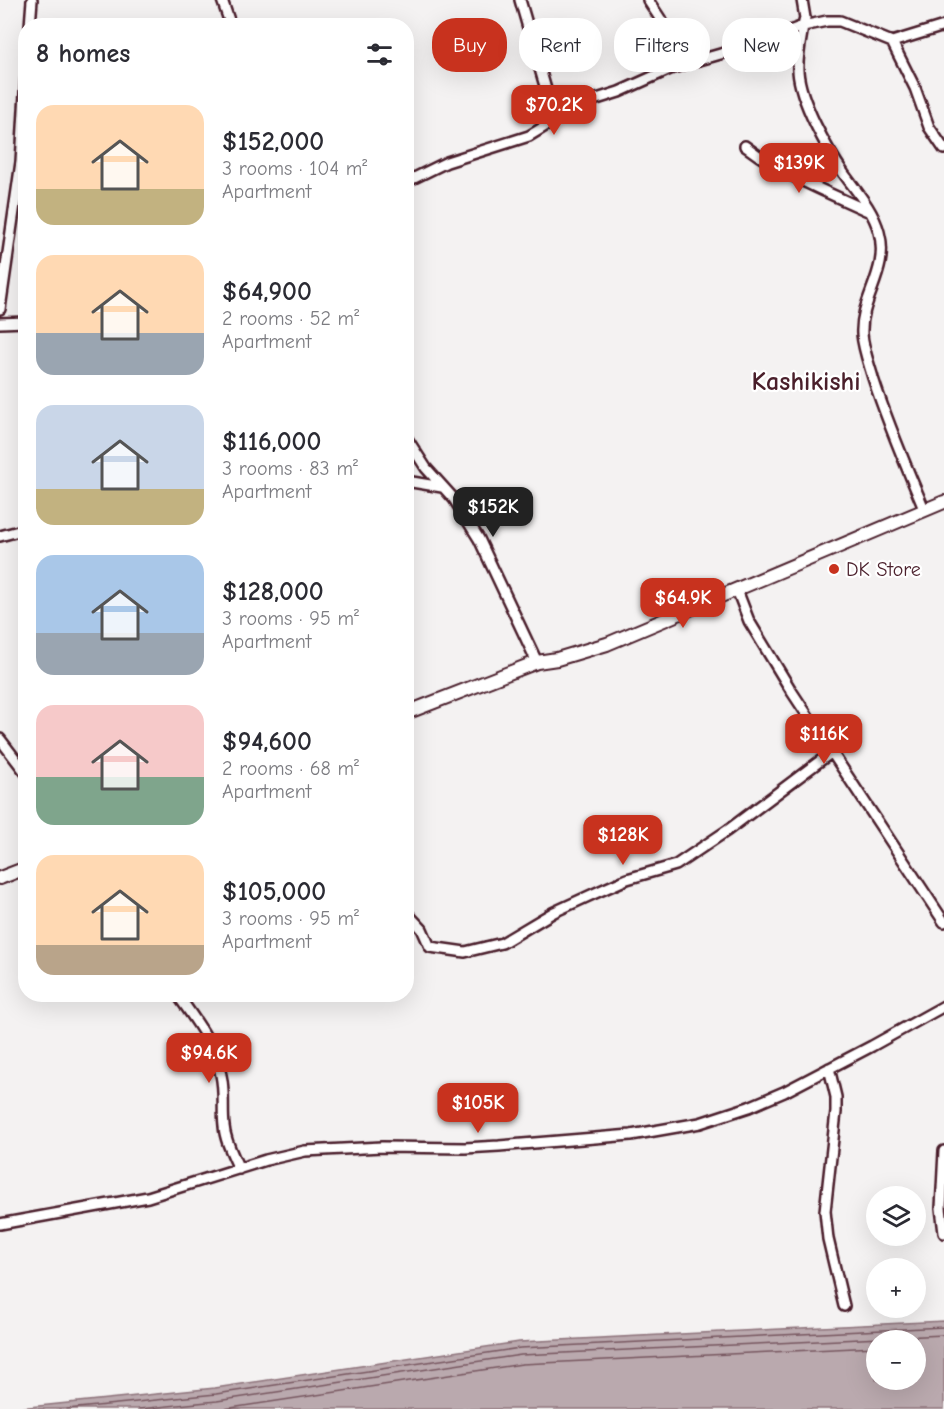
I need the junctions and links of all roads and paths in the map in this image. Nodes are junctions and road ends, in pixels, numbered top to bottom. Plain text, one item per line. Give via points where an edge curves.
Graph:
1 (32, 0) edge
2 (222, 0) edge
3 (519, 0) edge
4 (648, 0) edge
5 (802, 0) edge
6 (31, 18) edge
7 (228, 18) edge
8 (660, 18) edge
9 (803, 26) junction
10 (944, 26) edge
11 (892, 42) junction
12 (710, 57) edge
13 (663, 72) edge
14 (554, 117) junction
15 (745, 146) dead end
16 (944, 149) edge
17 (414, 178) edge
18 (18, 181) edge
19 (870, 213) junction
20 (1, 289) edge
21 (0, 309) edge
22 (18, 322) edge
23 (0, 323) edge
24 (414, 449) edge
25 (414, 482) edge
26 (442, 487) junction
27 (944, 502) edge
28 (924, 509) junction
29 (18, 531) edge
30 (0, 536) edge
31 (737, 590) junction
32 (537, 662) junction
33 (414, 709) edge
34 (0, 739) edge
35 (832, 752) junction
36 (18, 763) edge
37 (18, 870) edge
38 (0, 878) edge
39 (414, 920) edge
40 (944, 922) edge
41 (182, 1002) edge
42 (944, 1006) edge
43 (829, 1068) junction
44 (944, 1150) edge
45 (239, 1169) junction
46 (943, 1208) edge
47 (0, 1224) edge
48 (944, 1233) edge
49 (844, 1306) dead end

1 - 6 street
2 - 7 street
3 - 14 street
4 - 8 street
5 - 9 street
9 - 11 street via 840,21
9 - 12 street
9 - 19 street via 798,56 801,89 831,154
10 - 11 street
11 - 16 street via 929,127
13 - 14 street via 619,92 562,110
14 - 17 street via 529,136 447,162
15 - 19 street via 786,173
18 - 20 street
19 - 28 street via 881,244 880,269 862,334 880,399
20 - 21 street
22 - 23 street
24 - 26 street
25 - 26 street
26 - 32 street via 479,539
27 - 28 main road
28 - 31 main road
29 - 30 street
31 - 32 main road via 607,644
31 - 35 street via 749,621
32 - 33 main road
34 - 36 street
35 - 39 street via 682,861 572,903 502,943 465,952 430,947
35 - 40 street
37 - 38 main road
41 - 45 street via 216,1058 224,1091 224,1127
42 - 43 street
43 - 45 street via 749,1107 700,1123 631,1135 465,1148 304,1151
43 - 49 street via 836,1112 825,1211
44 - 46 street
45 - 47 street via 148,1197
46 - 48 street

